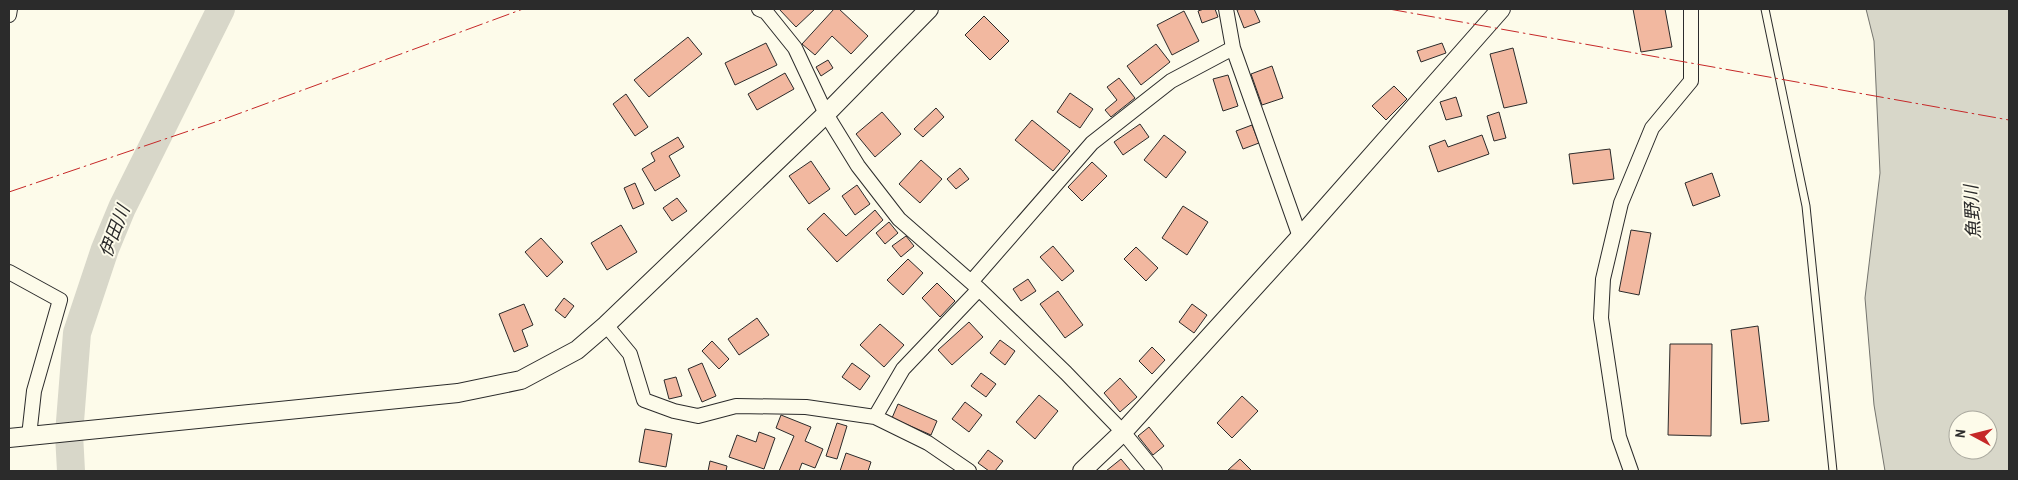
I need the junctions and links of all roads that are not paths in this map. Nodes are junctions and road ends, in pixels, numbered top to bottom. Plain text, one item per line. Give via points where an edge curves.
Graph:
1 (10, 9) edge
2 (759, 9) edge
3 (929, 9) edge
4 (1226, 9) edge
5 (1501, 9) edge
6 (1692, 9) edge
7 (1765, 9) edge
8 (9, 15) edge
9 (1233, 48) junction
10 (826, 114) junction
11 (1300, 237) junction
12 (9, 272) edge
13 (975, 285) junction
14 (606, 326) junction
15 (875, 417) junction
16 (1122, 432) junction
17 (29, 436) junction
18 (9, 438) edge
19 (969, 471) edge
20 (1082, 471) edge
21 (1155, 471) edge
22 (1631, 471) edge
23 (1833, 471) edge

1 - 8 street
2 - 10 street via 766,12 795,48
3 - 10 street
4 - 9 street
5 - 11 street
6 - 22 street via 1691,81 1652,128 1621,203 1603,279 1601,318 1619,437
7 - 23 lane via 1806,206
9 - 11 street
9 - 13 street via 1171,82 1092,143
10 - 13 street via 858,166 900,218
10 - 14 street
11 - 16 street
12 - 17 street via 60,300 34,391
13 - 15 street via 903,369
13 - 16 street
14 - 15 street via 630,354 644,400 698,416 736,406 806,407
14 - 17 street via 576,350 521,380 458,393
15 - 19 street via 928,443
16 - 20 street
16 - 21 street
17 - 18 street

